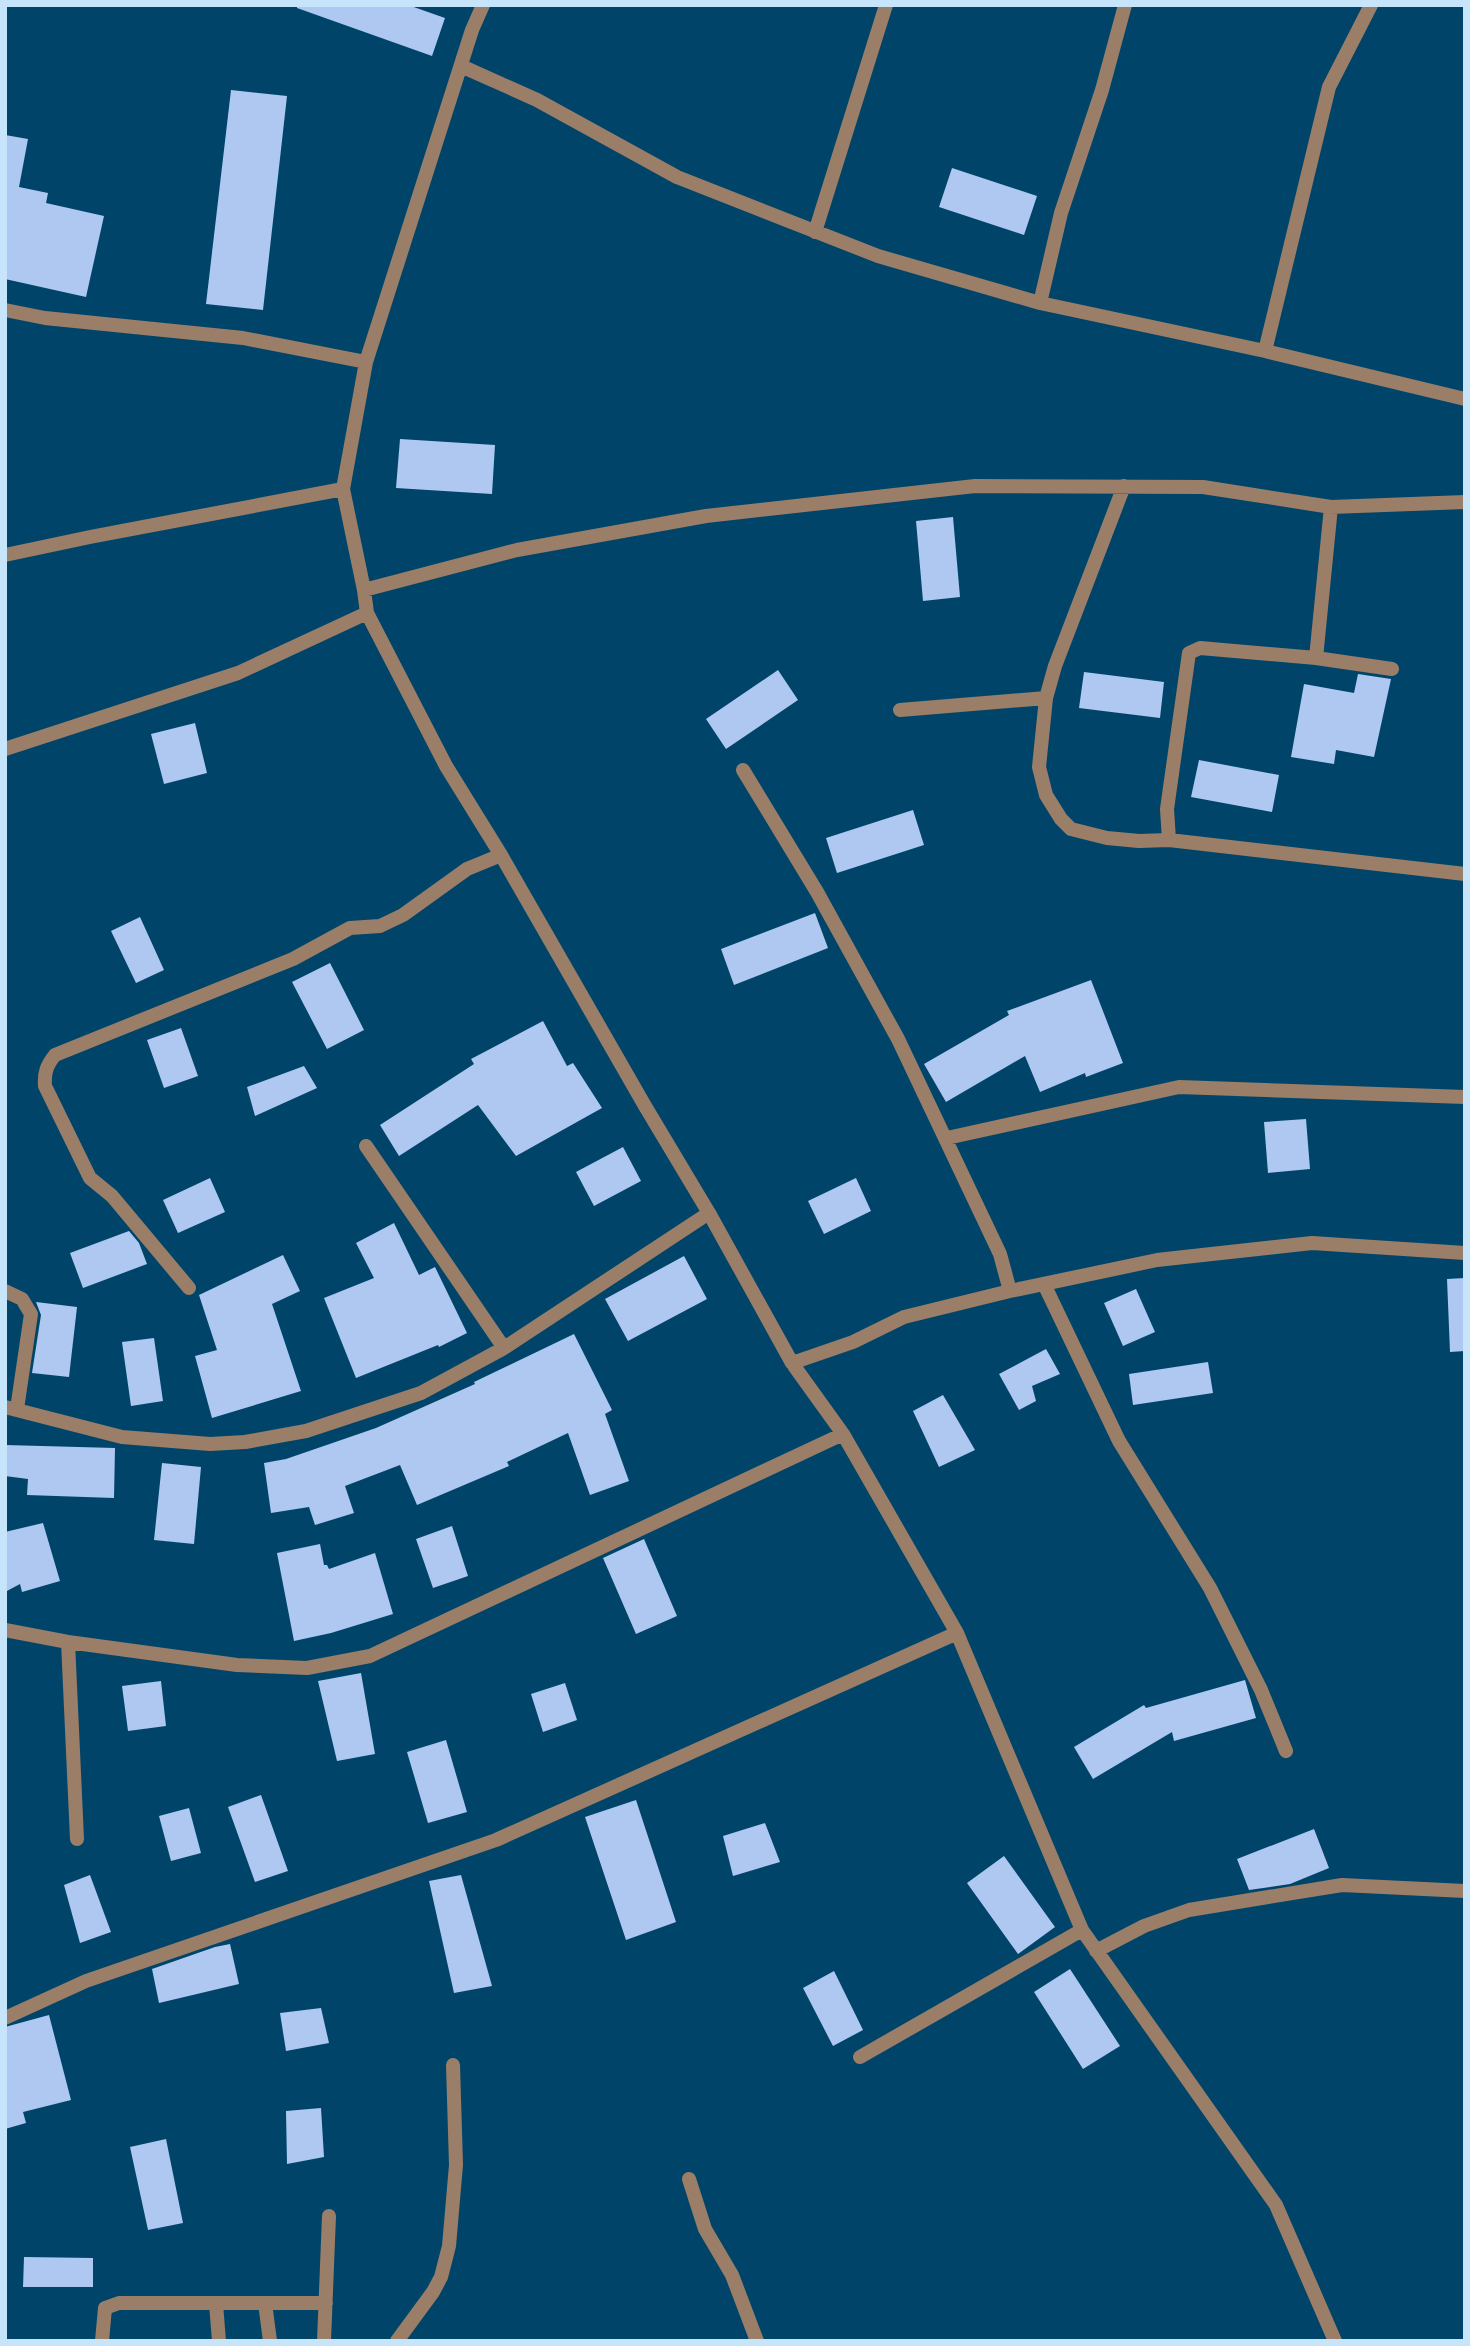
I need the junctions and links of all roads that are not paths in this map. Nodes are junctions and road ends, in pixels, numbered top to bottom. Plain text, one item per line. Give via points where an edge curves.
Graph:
1 (886, 5) edge
2 (1125, 5) edge
3 (1371, 5) edge
4 (479, 7) edge
5 (461, 66) junction
6 (815, 232) junction
7 (1040, 303) junction
8 (5, 310) edge
9 (1265, 351) junction
10 (366, 362) junction
11 (1465, 399) edge
12 (1124, 486) junction
13 (343, 489) junction
14 (1465, 502) edge
15 (1331, 507) junction
16 (5, 555) edge
17 (364, 590) junction
18 (367, 613) junction
19 (1316, 658) junction
20 (1392, 669) dead end
21 (1046, 698) junction
22 (900, 710) dead end
23 (5, 749) edge
24 (743, 770) dead end
25 (1169, 840) junction
26 (501, 855) junction
27 (1465, 874) edge
28 (1465, 1097) edge
29 (947, 1138) junction
30 (366, 1146) dead end
31 (709, 1213) junction
32 (1465, 1253) edge
33 (1044, 1284) junction
34 (189, 1288) dead end
35 (1010, 1290) junction
36 (5, 1291) edge
37 (504, 1348) junction
38 (792, 1363) junction
39 (11, 1408) edge
40 (843, 1434) junction
41 (5, 1630) edge
42 (957, 1633) junction
43 (68, 1642) junction
44 (1286, 1751) dead end
45 (77, 1839) dead end
46 (1465, 1891) edge
47 (1082, 1930) junction
48 (1096, 1951) junction
49 (5, 2018) edge
50 (860, 2057) dead end
51 (453, 2065) dead end
52 (689, 2179) dead end
53 (330, 2216) dead end
54 (265, 2303) junction
55 (326, 2303) junction
56 (216, 2304) junction
57 (102, 2341) edge
58 (219, 2341) edge
59 (270, 2341) edge
60 (324, 2341) edge
61 (397, 2341) edge
62 (757, 2341) edge
63 (1335, 2341) edge

1 - 6 street
2 - 7 street via 1062,213
3 - 9 street via 1329,87
4 - 5 street
5 - 6 street via 537,100 677,177
5 - 10 street
6 - 7 street via 878,256
7 - 9 street
8 - 10 street via 243,338
9 - 11 street
10 - 13 street
12 - 15 street via 1203,487
12 - 17 street via 975,485 706,516 517,550
12 - 21 street
13 - 16 street
13 - 17 street
14 - 15 street
15 - 19 street
17 - 18 street
18 - 23 street via 238,673
18 - 26 street via 446,766
19 - 20 street
19 - 25 street via 1200,648 1189,653 1167,809
21 - 22 street
21 - 25 street via 1039,767 1046,795 1061,819 1084,834
24 - 29 street via 817,892
25 - 27 street
26 - 31 street
26 - 34 street via 467,869 380,926 350,928 293,959 55,1055 47,1064 45,1086 90,1178 112,1196
28 - 29 street via 1180,1087
29 - 35 street via 1000,1254
30 - 37 street
31 - 37 street
31 - 38 street
32 - 33 street via 1312,1243 1157,1260
33 - 35 street
33 - 44 street via 1119,1441 1210,1588
35 - 38 street via 904,1317 853,1342
36 - 39 street via 22,1299 32,1314
37 - 39 street via 421,1393 306,1431 245,1442 122,1437
38 - 40 street
40 - 42 street
40 - 43 street via 370,1656 307,1668 272,1667
41 - 43 street
42 - 47 street
42 - 49 street via 496,1840 86,1981
43 - 45 street
46 - 48 street via 1342,1885 1189,1910 1144,1926
47 - 48 street
47 - 50 street
48 - 63 street via 1276,2205
51 - 61 street via 456,2165 449,2246 442,2277
52 - 62 street via 705,2229 732,2275
53 - 55 street
54 - 55 street
54 - 56 street
54 - 59 street
55 - 60 street
56 - 57 street via 119,2303 105,2308
56 - 58 street

